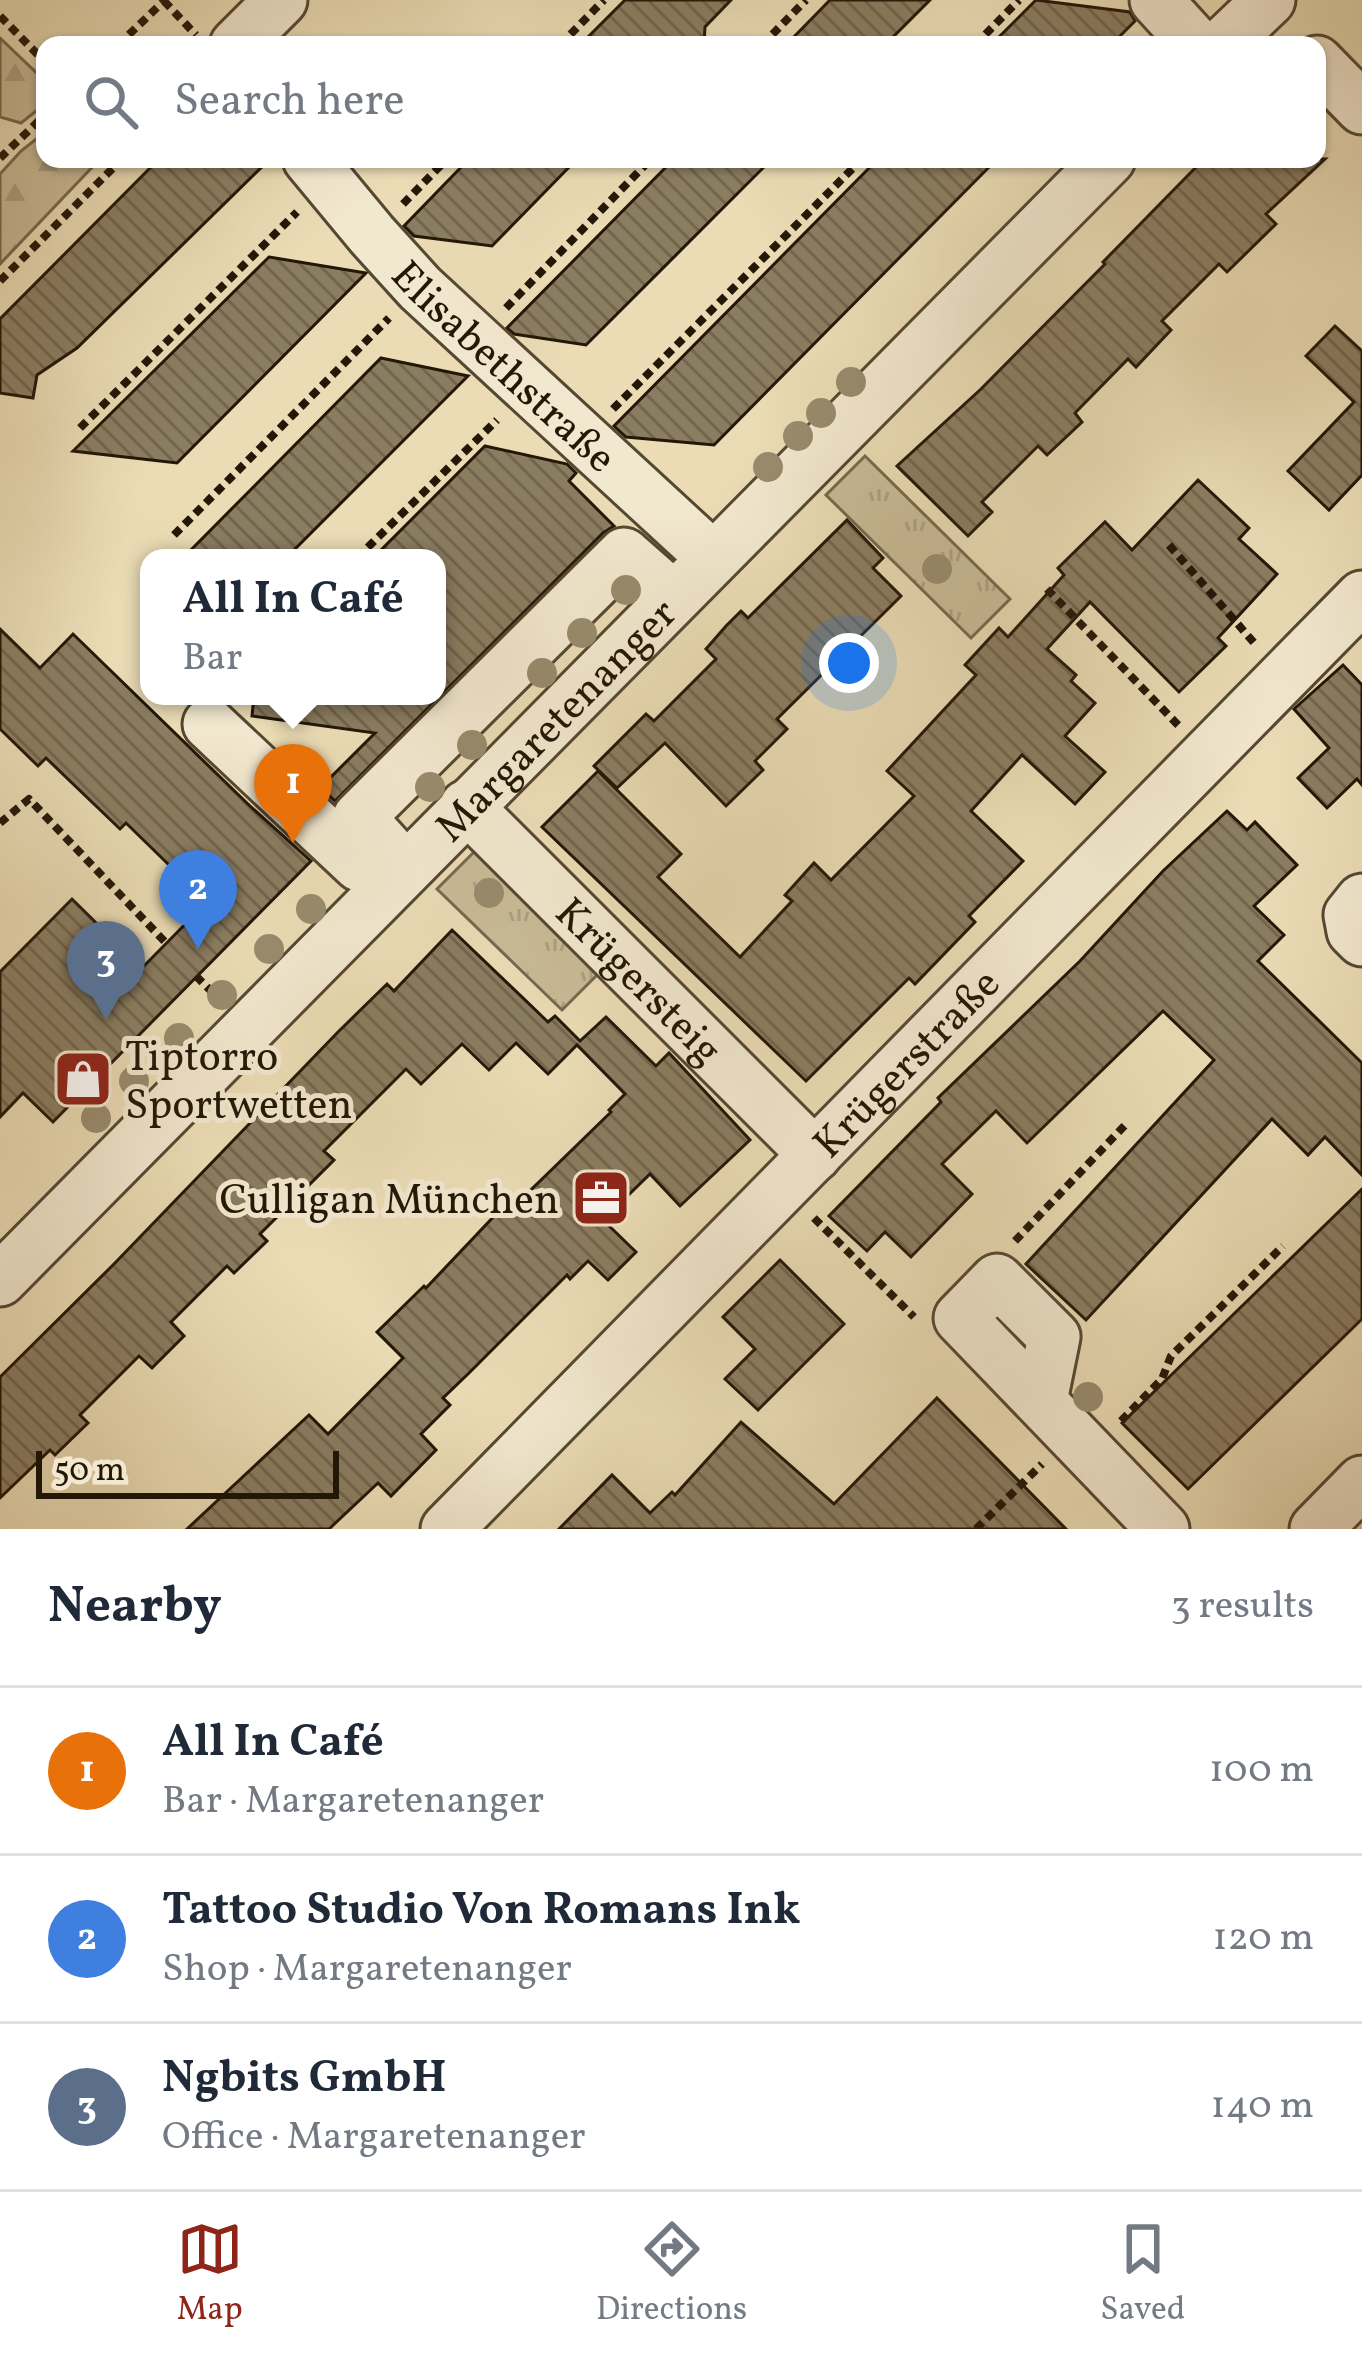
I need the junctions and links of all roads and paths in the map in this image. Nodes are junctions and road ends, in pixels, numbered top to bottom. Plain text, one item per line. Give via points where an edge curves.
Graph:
1 (164, 0) edge
2 (281, 0) edge
3 (604, 0) edge
4 (806, 0) edge
5 (1019, 0) edge
6 (1156, 0) edge
7 (1265, 3) edge
8 (0, 16) edge
9 (127, 36) edge
10 (197, 36) edge
11 (245, 36) edge
12 (569, 36) edge
13 (771, 36) edge
14 (984, 36) edge
15 (1189, 36) edge
16 (1231, 36) edge
17 (1292, 36) edge
18 (36, 53) edge
19 (1326, 71) edge
20 (1362, 108) edge
21 (36, 124) edge
22 (0, 158) edge
23 (113, 168) edge
24 (438, 168) edge
25 (642, 168) edge
26 (853, 168) edge
27 (1100, 168) edge
28 (319, 170) edge
29 (372, 235) junction
30 (0, 281) edge
31 (420, 288) junction
32 (476, 339) junction
33 (528, 390) junction
34 (80, 428) dead end
35 (583, 440) junction
36 (174, 535) dead end
37 (1168, 545) dead end
38 (366, 549) edge
39 (713, 558) junction
40 (1047, 589) dead end
41 (1362, 597) edge
42 (674, 598) junction
43 (1285, 678) junction
44 (209, 724) dead end
45 (1207, 755) junction
46 (466, 806) junction
47 (0, 823) edge
48 (382, 867) junction
49 (1362, 900) edge
50 (1362, 940) edge
51 (167, 944) dead end
52 (1127, 1123) dead end
53 (799, 1171) junction
54 (1282, 1246) dead end
55 (0, 1280) edge
56 (997, 1280) junction
57 (960, 1318) junction
58 (1068, 1428) junction
59 (1362, 1482) edge
60 (447, 1529) edge
61 (976, 1529) edge
62 (1163, 1529) edge
63 (1316, 1529) edge

1 - 9 path
1 - 10 path
2 - 11 street
3 - 12 path
4 - 13 path
5 - 14 path
6 - 15 street
7 - 16 street
7 - 17 street
8 - 18 path
19 - 20 street
21 - 22 path
23 - 30 path
24 - 29 path
25 - 32 path
26 - 35 path
27 - 39 street, Margaretenanger
28 - 29 street, Elisabethstraße
28 - 34 path
29 - 31 street, Elisabethstraße
31 - 32 street, Elisabethstraße
31 - 36 path
32 - 33 street, Elisabethstraße
33 - 35 street, Elisabethstraße
33 - 38 path
35 - 39 street, Elisabethstraße
37 - 43 path
39 - 42 street, Margaretenanger
40 - 45 path
41 - 43 street, Krügerstraße
42 - 46 street, Margaretenanger
42 - 48 street via 624,554 359,817
43 - 45 street, Krügerstraße
44 - 48 street
45 - 53 street, Krügerstraße
46 - 48 street, Margaretenanger
46 - 53 street, Krügersteig
47 - 51 path via 29,799
48 - 55 street, Margaretenanger
49 - 50 street via 1350,915
52 - 56 path via 992,1266
53 - 57 path via 924,1326
53 - 60 street, Krügerstraße
54 - 58 path via 1171,1356 1162,1379
56 - 57 street
56 - 58 street via 1054,1337
57 - 58 street
58 - 61 path
58 - 62 street
59 - 63 street

